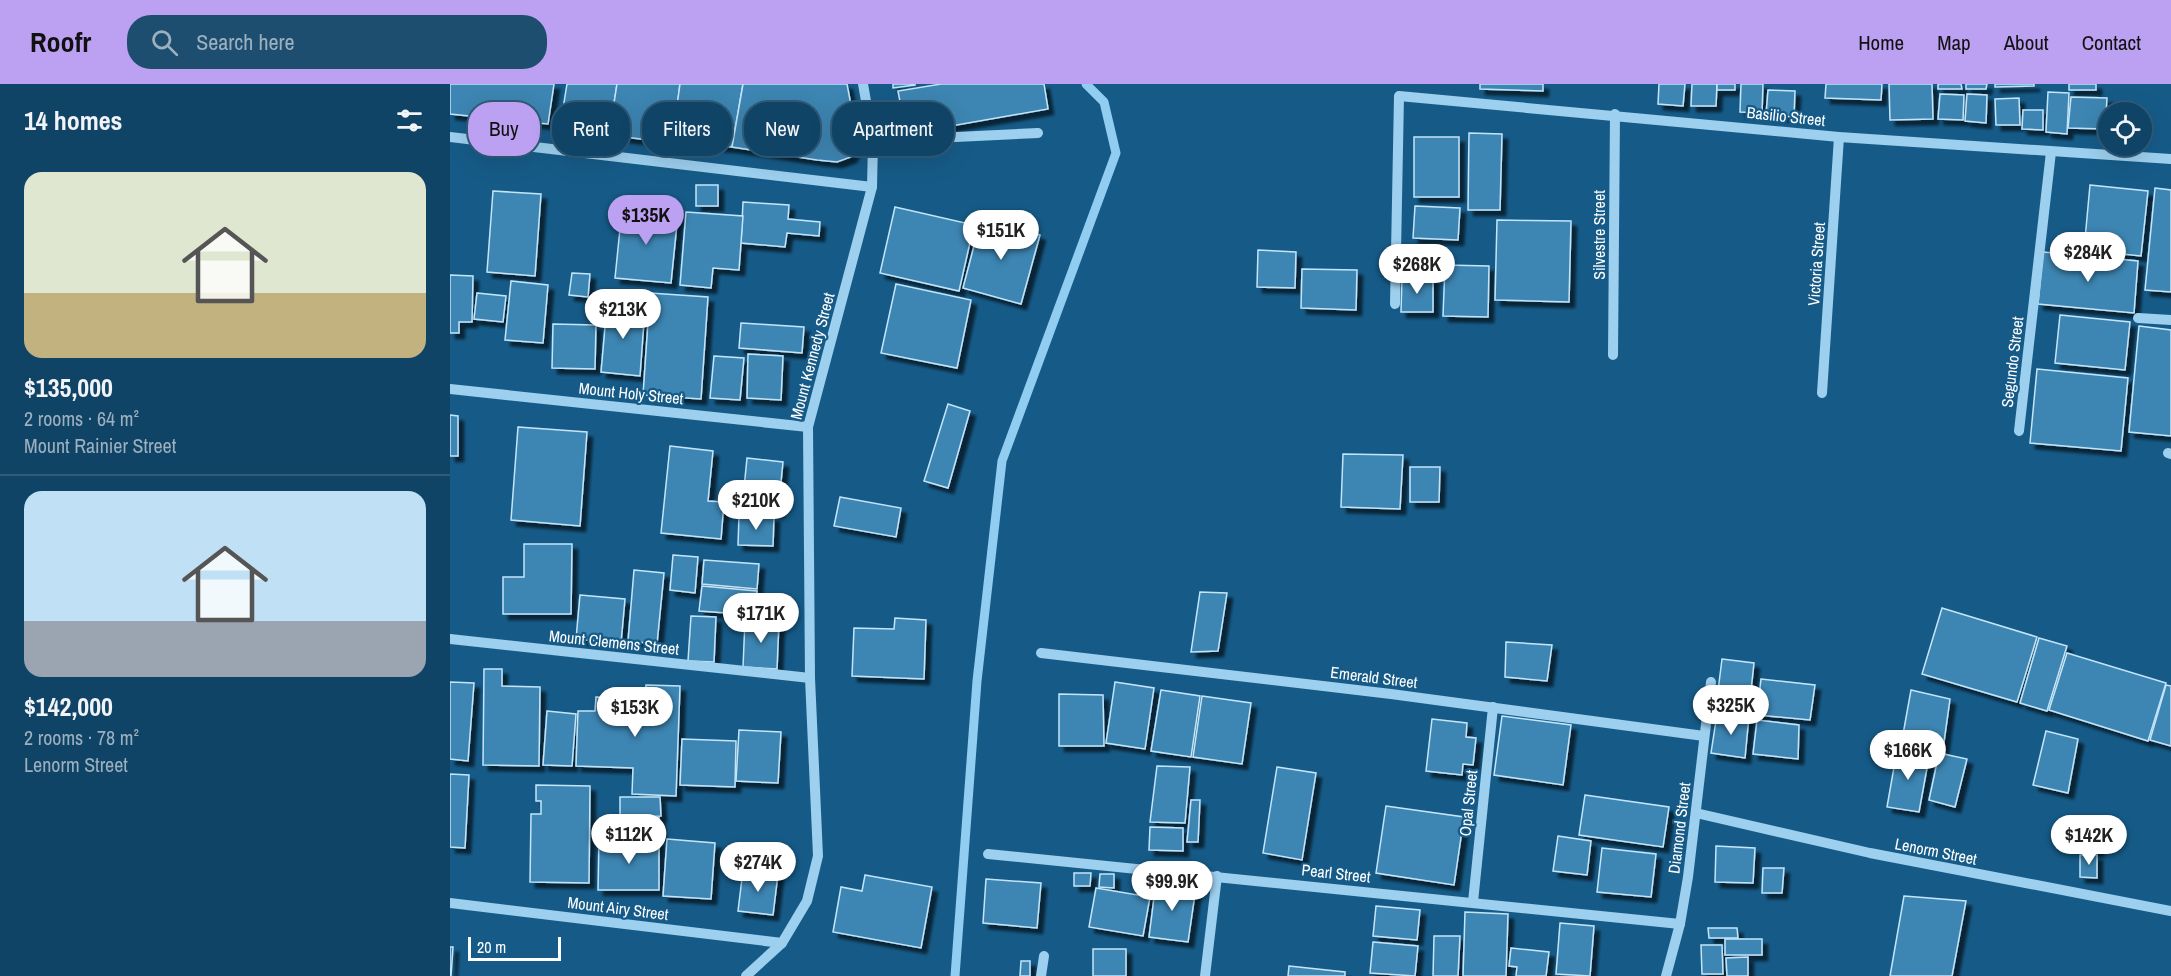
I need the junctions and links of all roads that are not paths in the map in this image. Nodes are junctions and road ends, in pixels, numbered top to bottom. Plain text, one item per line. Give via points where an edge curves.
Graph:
1 (863, 84) edge
2 (866, 102) edge
3 (1615, 114) junction
4 (1038, 133) dead end
5 (1839, 136) junction
6 (450, 137) edge
7 (954, 137) edge
8 (2051, 152) junction
9 (873, 156) edge
10 (2171, 159) edge
11 (872, 187) junction
12 (1395, 304) dead end
13 (2139, 318) dead end
14 (2171, 320) edge
15 (1613, 355) dead end
16 (450, 389) edge
17 (1822, 393) dead end
18 (808, 427) junction
19 (2019, 431) dead end
20 (450, 639) edge
21 (1041, 653) dead end
22 (810, 678) junction
23 (1711, 682) dead end
24 (1493, 707) junction
25 (1704, 736) junction
26 (1696, 813) junction
27 (988, 854) dead end
28 (1217, 876) junction
29 (1473, 902) junction
30 (450, 903) edge
31 (2171, 911) edge
32 (1680, 924) junction
33 (782, 943) junction
34 (1044, 956) dead end
35 (746, 976) edge
36 (1041, 976) edge
37 (1205, 976) edge
38 (1666, 976) edge

1 - 2 street, Mount Kennedy Street
3 - 5 street, Basilio Street
3 - 12 street, Basilio Street via 1399,96
3 - 15 street, Silvestre Street
4 - 7 street
5 - 8 street, Basilio Street
5 - 17 street, Victoria Street
6 - 11 street
8 - 10 street, Basilio Street
8 - 19 street, Segundo Street
9 - 11 street, Mount Kennedy Street
11 - 18 street, Mount Kennedy Street
13 - 14 street
16 - 18 street, Mount Holy Street
18 - 22 street, Mount Kennedy Street
20 - 22 street, Mount Clemens Street
21 - 24 street, Emerald Street
22 - 33 street, Mount Kennedy Street via 818,856 807,901
23 - 25 street, Diamond Street
24 - 25 street, Emerald Street
24 - 29 street, Opal Street
25 - 26 street, Diamond Street
26 - 31 street, Lenorm Street via 1870,853
26 - 32 street, Diamond Street
27 - 28 street, Pearl Street
28 - 29 street, Pearl Street
28 - 37 street
29 - 32 street, Pearl Street
30 - 33 street, Mount Airy Street
32 - 38 street, Diamond Street
33 - 35 street, Mount Kennedy Street
34 - 36 street

